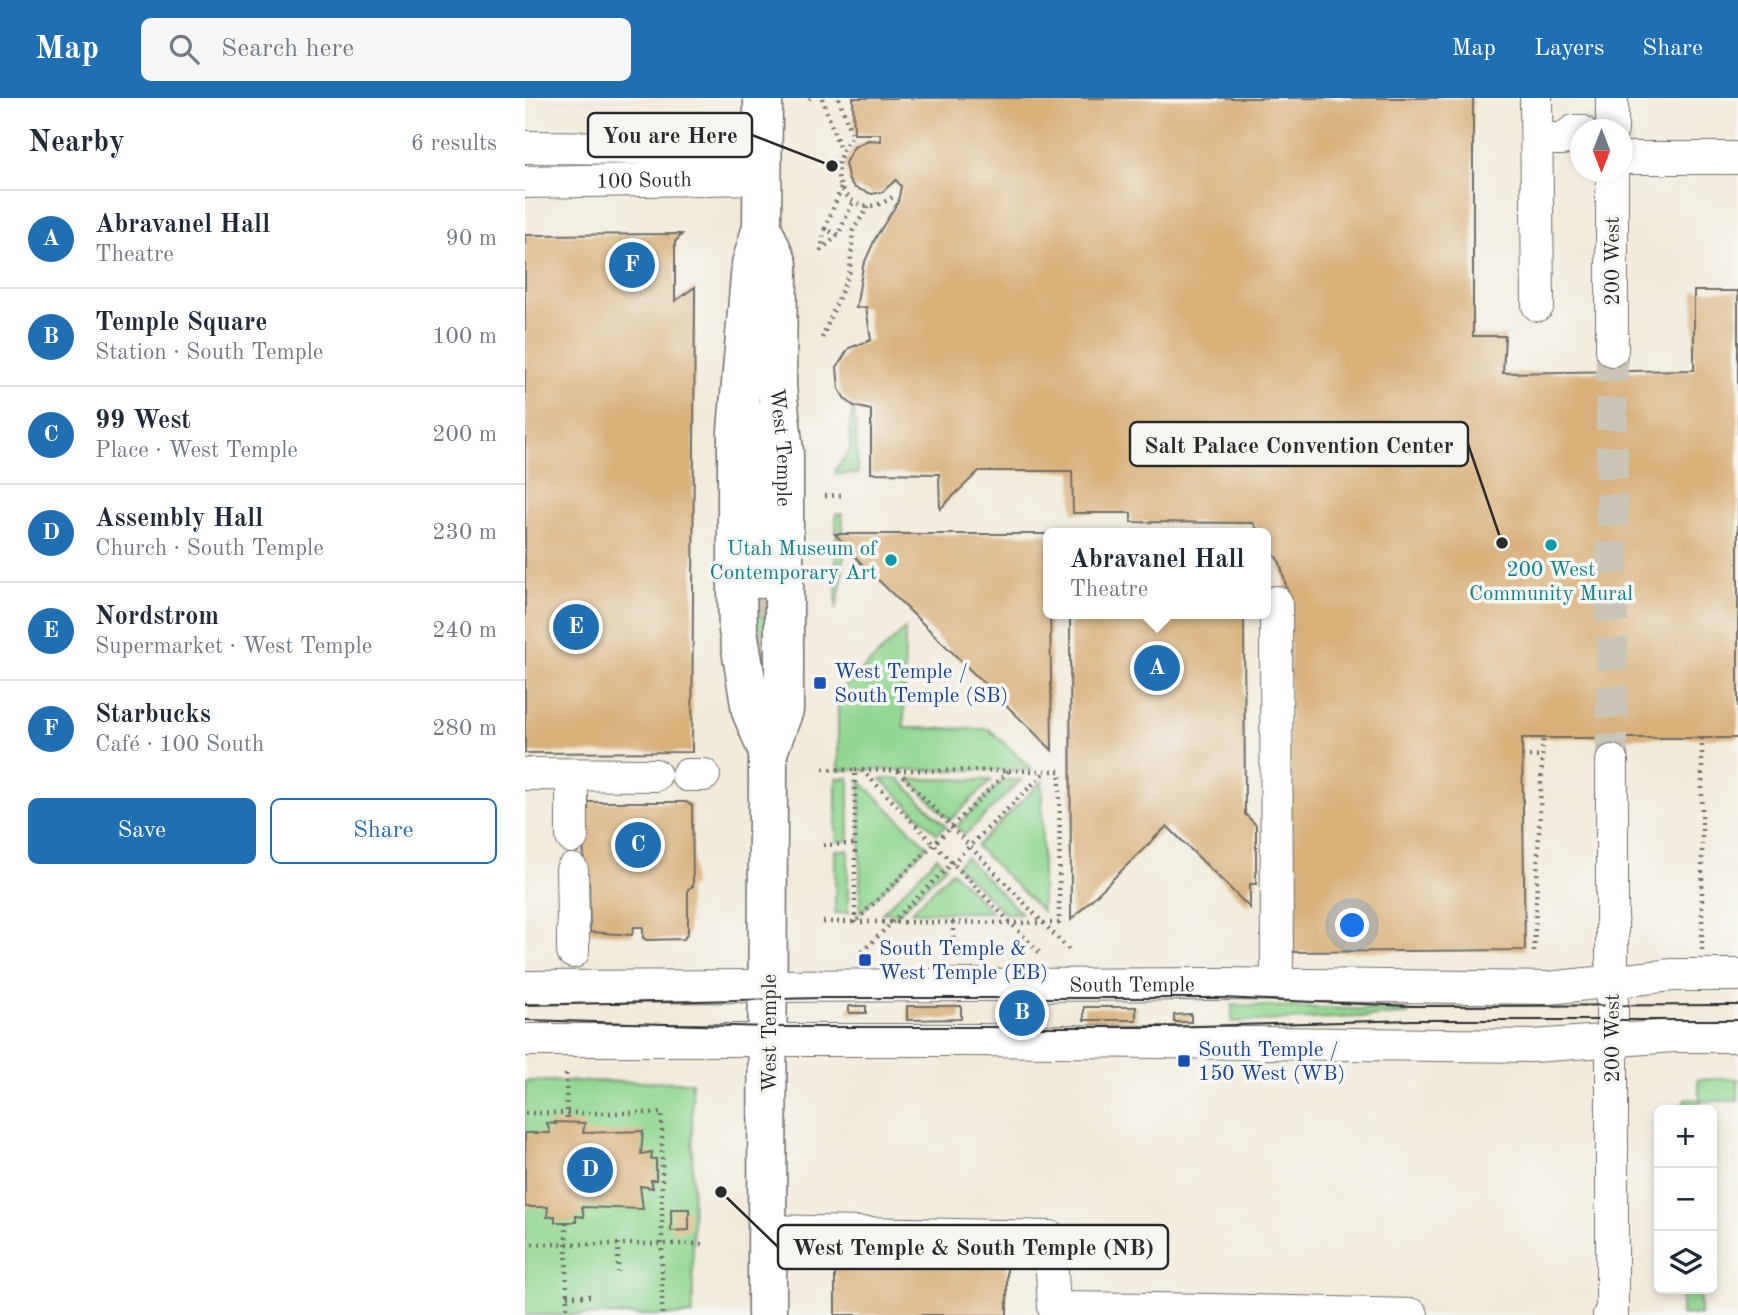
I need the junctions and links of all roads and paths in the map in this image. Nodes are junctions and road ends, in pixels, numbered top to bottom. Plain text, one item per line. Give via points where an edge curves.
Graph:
1 (763, 98) edge
2 (823, 98) edge
3 (839, 98) edge
4 (1536, 98) edge
5 (1612, 98) edge
6 (1612, 119) edge
7 (1570, 134) edge
8 (1537, 139) junction
9 (525, 147) edge
10 (840, 150) junction
11 (1633, 158) edge
12 (1738, 158) edge
13 (762, 164) junction
14 (525, 182) edge
15 (1612, 182) edge
16 (841, 188) junction
17 (895, 195) dead end
18 (853, 202) junction
19 (869, 206) junction
20 (762, 227) junction
21 (825, 229) junction
22 (838, 235) junction
23 (1538, 305) dead end
24 (822, 338) dead end
25 (1612, 350) tunnel mouth
26 (742, 373) junction
27 (777, 387) junction
28 (761, 472) junction
29 (842, 495) dead end
30 (825, 496) dead end
31 (759, 582) tunnel mouth
32 (1276, 602) dead end
33 (1543, 737) dead end
34 (1702, 737) dead end
35 (768, 752) junction
36 (1522, 756) dead end
37 (1542, 757) junction
38 (1612, 761) tunnel mouth
39 (823, 769) dead end
40 (859, 770) junction
41 (897, 770) junction
42 (1009, 771) junction
43 (1047, 771) junction
44 (525, 774) edge
45 (572, 775) junction
46 (655, 775) dead end
47 (951, 827) junction
48 (855, 844) junction
49 (934, 844) junction
50 (823, 845) dead end
51 (970, 846) junction
52 (953, 863) junction
53 (823, 922) dead end
54 (855, 922) junction
55 (893, 922) junction
56 (953, 922) junction
57 (1010, 923) junction
58 (1043, 923) junction
59 (573, 934) dead end
60 (1702, 950) dead end
61 (862, 952) dead end
62 (953, 952) dead end
63 (1039, 952) dead end
64 (1071, 952) dead end
65 (1534, 952) dead end
66 (1738, 975) edge
67 (1612, 982) junction
68 (769, 985) junction
69 (1277, 985) junction
70 (525, 987) edge
71 (1738, 1036) edge
72 (525, 1040) edge
73 (769, 1041) junction
74 (1612, 1042) junction
75 (566, 1074) dead end
76 (525, 1113) edge
77 (567, 1113) junction
78 (567, 1122) dead end
79 (566, 1222) dead end
80 (767, 1231) junction
81 (618, 1243) junction
82 (525, 1244) edge
83 (567, 1244) junction
84 (661, 1244) junction
85 (707, 1244) dead end
86 (618, 1272) dead end
87 (566, 1296) junction
88 (590, 1296) dead end
89 (1081, 1312) edge
90 (1153, 1312) edge
91 (1212, 1312) edge
92 (567, 1315) edge
93 (662, 1315) edge
94 (767, 1315) edge
95 (1412, 1315) edge
96 (1611, 1315) edge

1 - 13 main road, West Temple
2 - 10 path
3 - 10 path via 852,137
4 - 8 street
5 - 6 street
7 - 8 street via 1563,139
8 - 23 street
9 - 13 street, 100 South
10 - 16 path
11 - 12 street
13 - 14 street, 100 South
13 - 20 main road, West Temple
15 - 25 street, 200 West
16 - 18 path
16 - 21 path
17 - 19 path via 884,204
18 - 19 path
18 - 22 path
19 - 24 path via 853,230 850,271
20 - 26 main road, West Temple via 751,264
20 - 27 main road, West Temple via 778,264
21 - 22 path
21 - 22 path via 821,250
26 - 28 street
26 - 35 main road, West Temple via 737,431 737,630 751,710
27 - 28 street
27 - 35 main road, West Temple via 784,452 784,710
28 - 31 street
29 - 30 path
32 - 69 street
33 - 37 path
34 - 60 path
35 - 68 main road, West Temple
36 - 37 path
37 - 65 path
38 - 67 street, 200 West
39 - 40 path
40 - 41 path
40 - 48 path
40 - 49 path
41 - 42 path
41 - 47 path
42 - 43 path
42 - 47 path
43 - 51 path
43 - 58 path via 1060,771 1059,923
44 - 45 street
45 - 46 street
45 - 59 street
47 - 49 path
47 - 51 path
48 - 50 path
48 - 54 path
49 - 52 path
49 - 54 path
51 - 52 path
51 - 58 path
52 - 55 path
52 - 57 path
53 - 54 path
54 - 55 path
55 - 56 path
55 - 61 path
56 - 57 path
56 - 62 path
57 - 58 path
57 - 63 path
58 - 64 path
66 - 67 street, South Temple via 1673,975
67 - 69 street, South Temple via 1548,988
67 - 74 street, 200 West
68 - 69 street, South Temple
68 - 70 street, South Temple
68 - 73 main road, West Temple
71 - 74 street
72 - 73 street
73 - 74 street via 1534,1046
73 - 80 main road, West Temple
74 - 96 street, 200 West
75 - 77 path
76 - 77 path
77 - 78 path
77 - 84 path via 662,1113
79 - 83 path
80 - 89 street via 1050,1237 1054,1308
80 - 94 main road, West Temple
81 - 83 path
81 - 84 path
81 - 86 path
82 - 83 path
83 - 87 path
84 - 85 path
84 - 93 path
87 - 88 path
87 - 92 path
89 - 90 street
90 - 91 street
91 - 95 street

